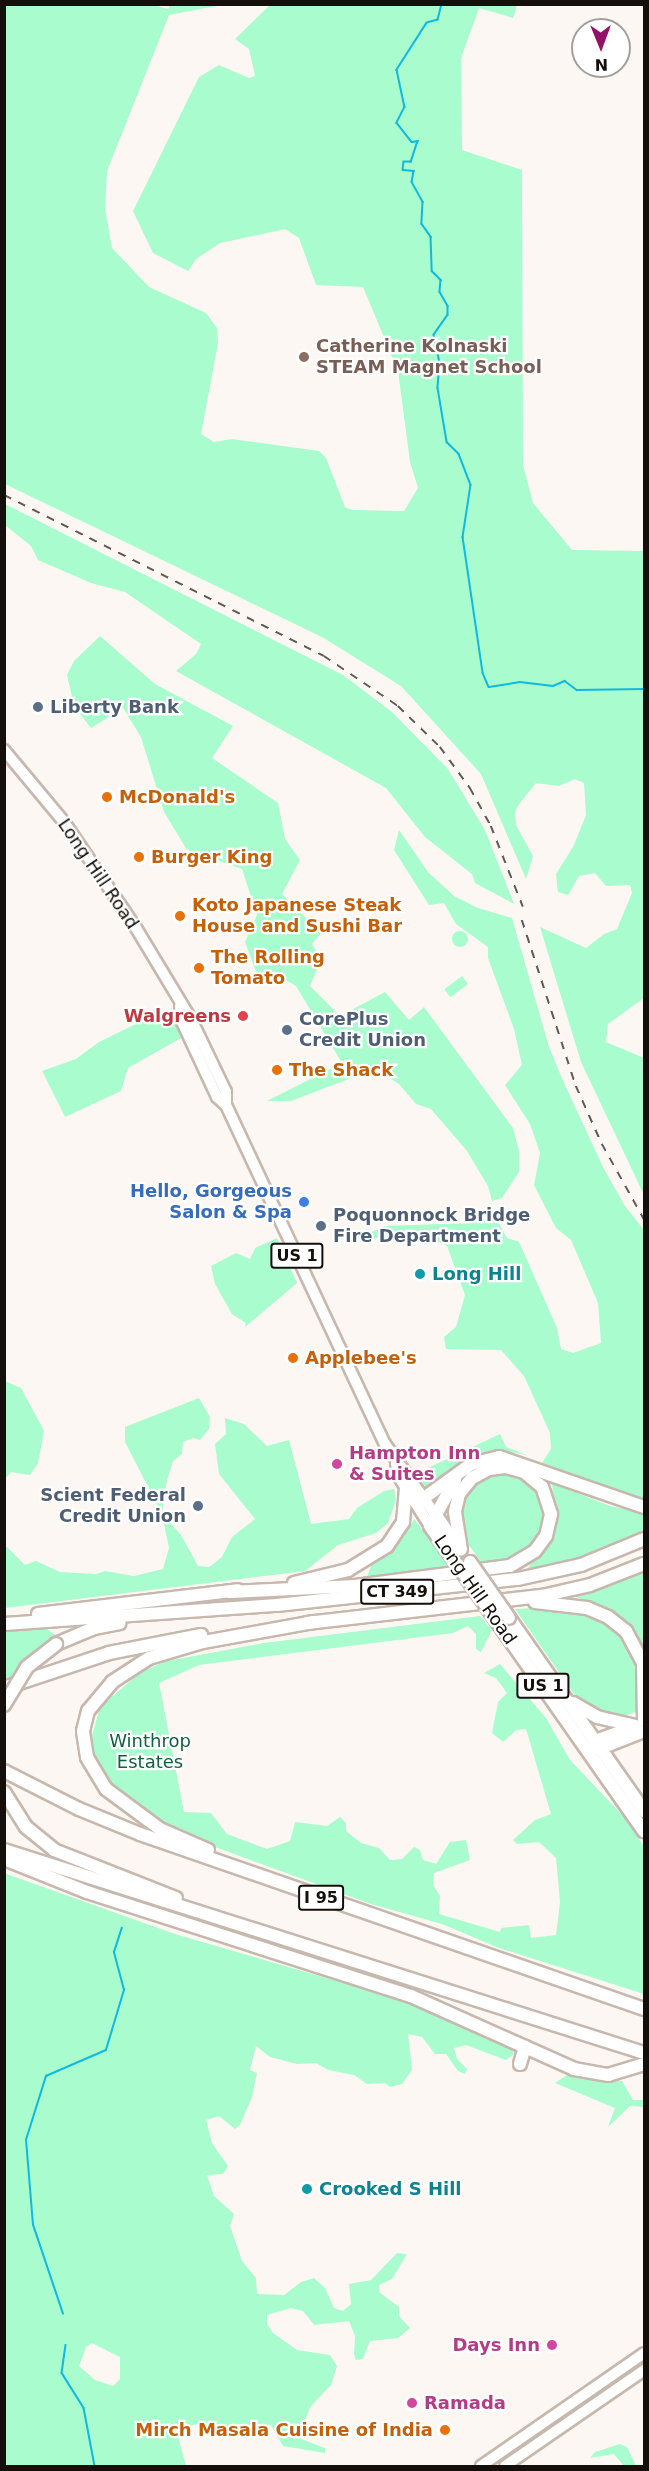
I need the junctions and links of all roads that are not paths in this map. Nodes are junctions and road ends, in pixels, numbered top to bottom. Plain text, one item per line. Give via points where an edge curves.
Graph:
1 (4, 750) edge
2 (396, 1464) junction
3 (460, 1471) junction
4 (406, 1489) junction
5 (424, 1498) junction
6 (645, 1507) edge
7 (433, 1520) junction
8 (645, 1539) edge
9 (461, 1550) junction
10 (645, 1564) edge
11 (230, 1592) junction
12 (492, 1603) junction
13 (210, 1611) junction
14 (4, 1618) edge
15 (314, 1622) junction
16 (4, 1624) edge
17 (4, 1688) edge
18 (564, 1697) junction
19 (4, 1705) edge
20 (642, 1726) edge
21 (594, 1748) junction
22 (4, 1771) edge
23 (4, 1792) edge
24 (645, 1811) edge
25 (645, 1831) edge
26 (4, 1850) edge
27 (4, 1859) edge
28 (396, 1924) junction
29 (645, 2009) edge
30 (586, 2034) junction
31 (525, 2047) junction
32 (638, 2051) edge
33 (520, 2064) dead end
34 (645, 2064) edge
35 (645, 2353) edge
36 (645, 2370) edge
37 (481, 2466) edge
38 (505, 2466) edge

1 - 2 main road, Long Hill Road / US 1 via 91,860 180,1006 182,1022 217,1097 226,1105
2 - 4 main road, Long Hill Road / US 1
2 - 5 main road, Long Hill Road / US 1
3 - 5 highway
3 - 6 highway via 483,1459 512,1459 606,1497
3 - 7 highway
4 - 7 main road, Long Hill Road / US 1
4 - 11 highway via 406,1510 397,1534 366,1560 320,1579
5 - 7 main road, Long Hill Road / US 1
7 - 9 highway, Long Hill Road / US 1
7 - 21 highway, Long Hill Road / US 1, bridge via 457,1564 496,1620
8 - 13 highway, CT 349 via 582,1565 518,1579
9 - 11 highway via 456,1503 472,1478 489,1469 506,1467 524,1472 542,1486 550,1514 546,1536 535,1551 510,1566 363,1586
9 - 18 highway, Long Hill Road / US 1, bridge
10 - 12 highway, CT 349 via 590,1585
11 - 14 highway
12 - 15 highway, CT 349
12 - 20 highway via 581,1606 618,1623 643,1663
13 - 16 highway
13 - 19 highway, bridge via 107,1625 56,1644 27,1667
15 - 17 highway via 157,1641
15 - 28 highway via 176,1648 134,1666 102,1691 88,1712 83,1731 87,1758 98,1779 116,1799 160,1828
18 - 20 highway via 597,1717
18 - 21 highway, Long Hill Road / US 1
20 - 21 highway via 602,1738
21 - 24 highway, Long Hill Road / US 1
21 - 25 highway, Long Hill Road / US 1
22 - 28 highway, I 95 via 120,1826
23 - 30 highway via 26,1827 48,1846 103,1871
26 - 30 highway
27 - 31 highway via 137,1909 380,1984
28 - 29 highway, I 95
30 - 32 highway
31 - 33 highway
31 - 34 highway via 574,2069 600,2075 624,2073
35 - 37 main road
36 - 38 main road

